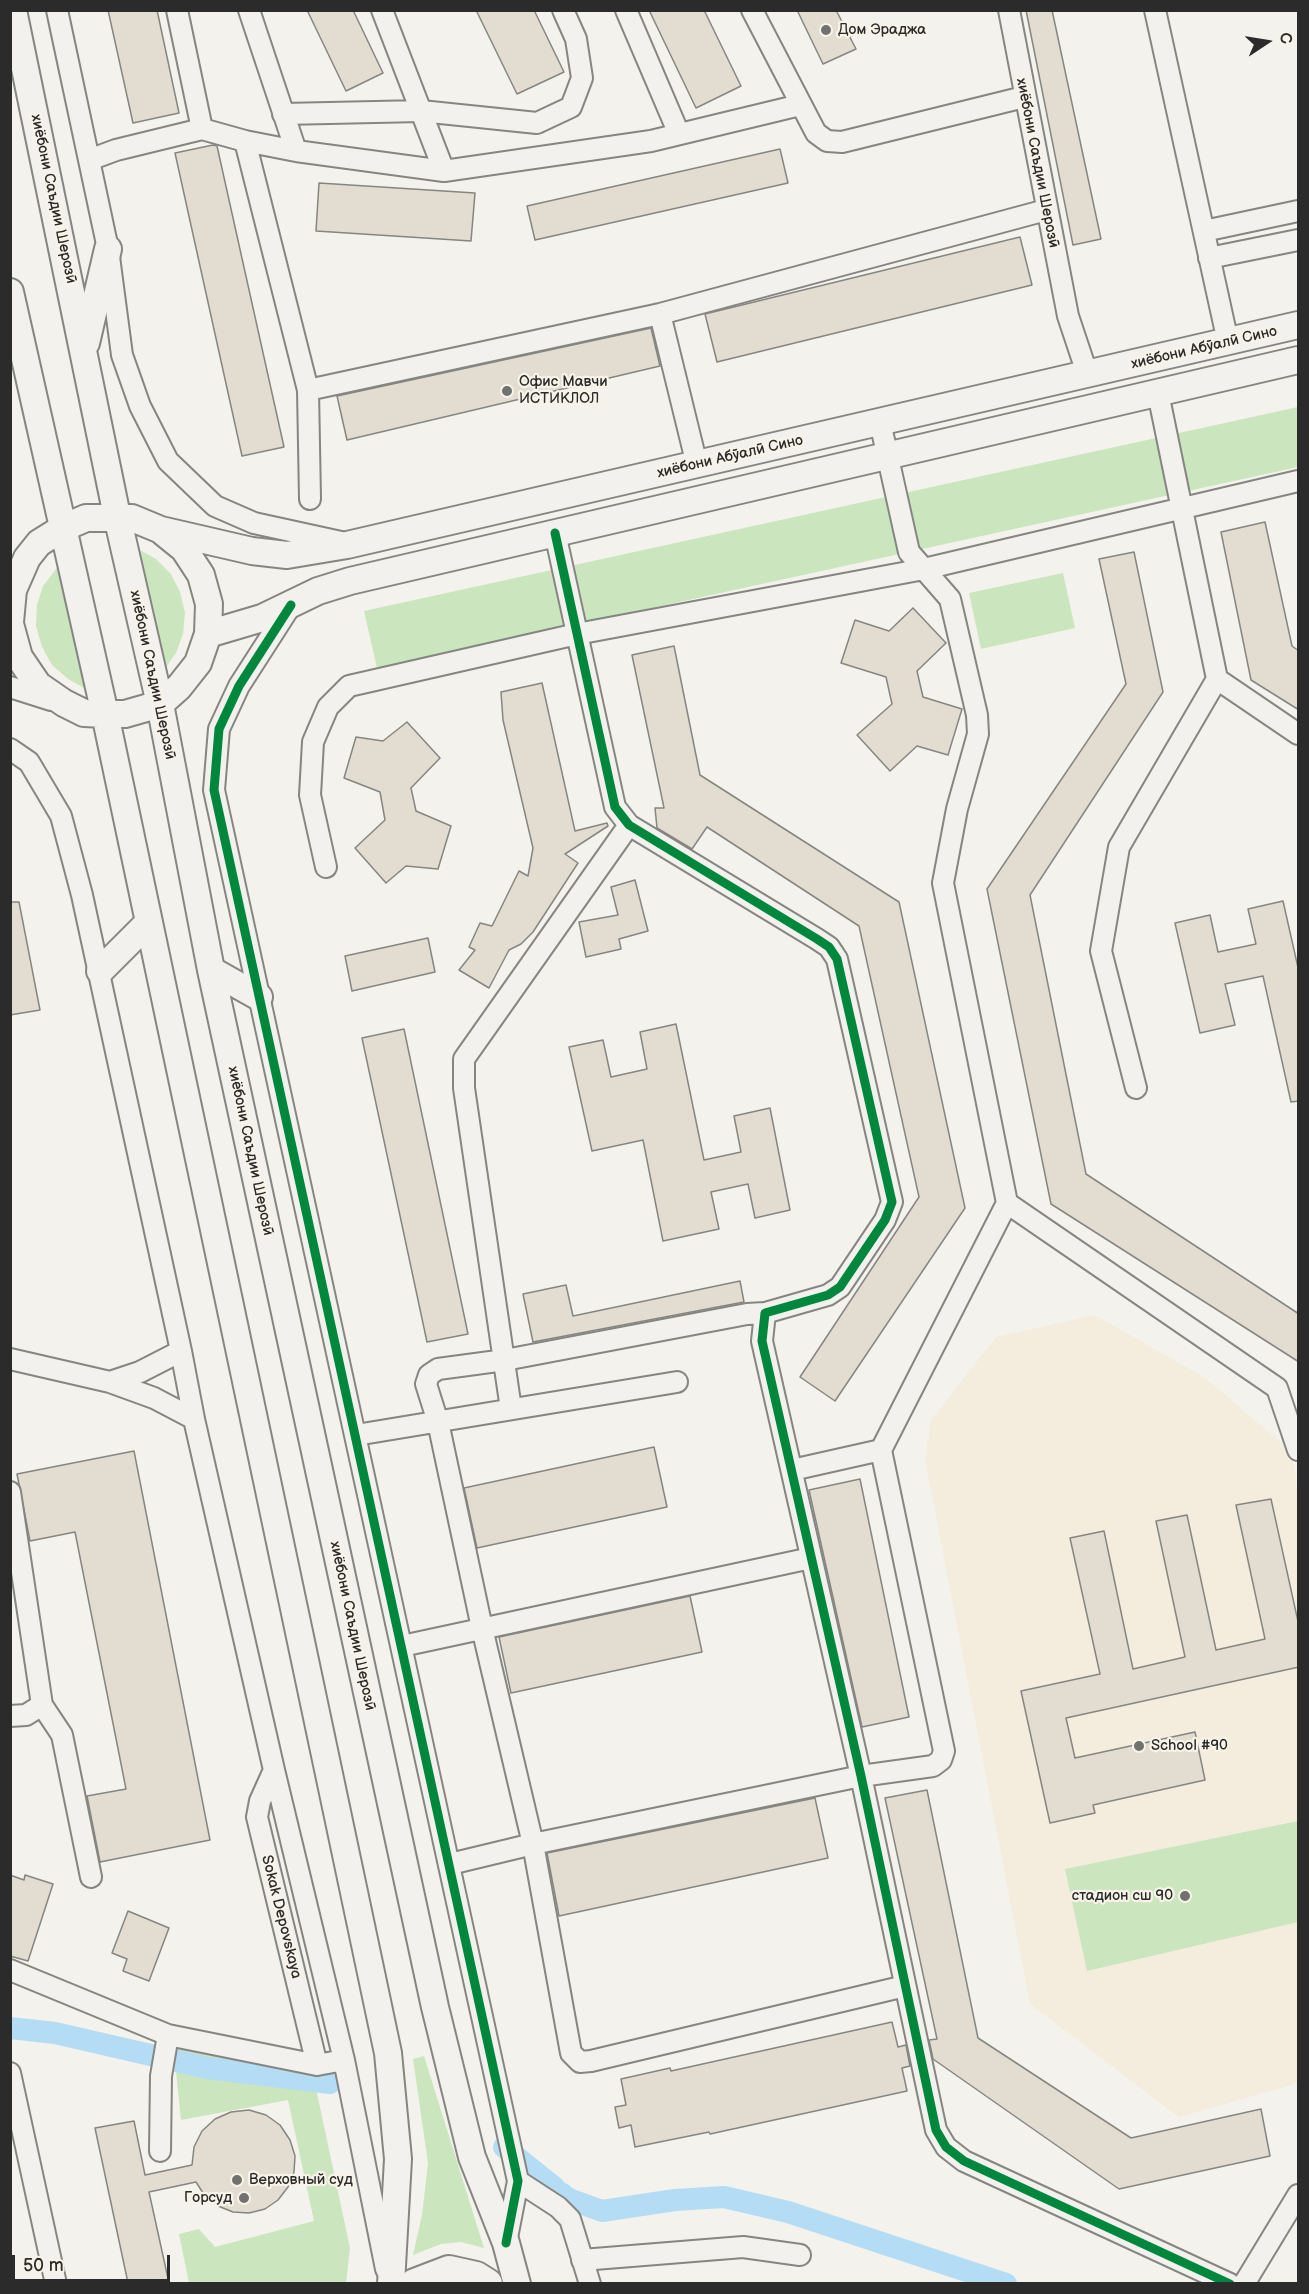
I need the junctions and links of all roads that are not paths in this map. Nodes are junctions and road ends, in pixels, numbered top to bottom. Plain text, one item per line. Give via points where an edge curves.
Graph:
1 (14, 10) edge
2 (57, 10) edge
3 (177, 10) edge
4 (249, 10) edge
5 (382, 10) edge
6 (563, 10) edge
7 (626, 10) edge
8 (752, 10) edge
9 (1009, 10) edge
10 (1155, 10) edge
11 (1024, 97) junction
12 (800, 105) junction
13 (421, 111) junction
14 (283, 114) junction
15 (202, 129) junction
16 (679, 134) junction
17 (245, 141) junction
18 (296, 151) junction
19 (89, 160) junction
20 (444, 171) junction
21 (1046, 210) junction
22 (1299, 211) edge
23 (1204, 231) junction
24 (1299, 240) edge
25 (108, 249) junction
26 (1209, 258) junction
27 (10, 292) edge
28 (660, 314) junction
29 (1299, 325) edge
30 (1228, 342) junction
31 (84, 352) junction
32 (1299, 360) edge
33 (1088, 376) junction
34 (308, 390) junction
35 (1158, 393) junction
36 (880, 422) junction
37 (888, 455) junction
38 (697, 465) junction
39 (1299, 481) edge
40 (310, 499) dead end
41 (1182, 508) junction
42 (117, 516) junction
43 (63, 528) junction
44 (161, 530) junction
45 (555, 533) junction
46 (350, 544) junction
47 (19, 565) edge
48 (924, 570) junction
49 (291, 605) junction
50 (10, 623) edge
51 (208, 634) junction
52 (577, 634) junction
53 (1217, 679) junction
54 (10, 687) edge
55 (64, 704) junction
56 (160, 704) junction
57 (105, 714) junction
58 (1299, 735) edge
59 (10, 748) edge
60 (629, 825) junction
61 (326, 867) dead end
62 (149, 922) junction
63 (211, 970) junction
64 (100, 972) junction
65 (260, 997) junction
66 (1136, 1088) dead end
67 (1007, 1203) junction
68 (765, 1313) junction
69 (182, 1351) junction
70 (10, 1359) edge
71 (505, 1360) junction
72 (110, 1382) junction
73 (677, 1382) dead end
74 (511, 1409) junction
75 (194, 1419) junction
76 (438, 1422) junction
77 (356, 1436) junction
78 (881, 1450) junction
79 (1299, 1450) edge
80 (792, 1470) junction
81 (10, 1492) edge
82 (811, 1558) junction
83 (482, 1628) junction
84 (402, 1646) junction
85 (42, 1705) junction
86 (10, 1716) edge
87 (274, 1770) junction
88 (861, 1776) junction
89 (533, 1844) junction
90 (450, 1864) junction
91 (91, 1877) dead end
92 (10, 1970) edge
93 (905, 1986) junction
94 (167, 2043) junction
95 (344, 2060) junction
96 (317, 2066) junction
97 (10, 2073) edge
98 (160, 2151) dead end
99 (518, 2181) junction
100 (1299, 2195) edge
101 (506, 2243) junction
102 (800, 2255) dead end
103 (582, 2260) junction
104 (56, 2283) edge
105 (390, 2283) edge
106 (415, 2283) edge
107 (487, 2283) edge
108 (517, 2283) edge
109 (590, 2283) edge
110 (1230, 2283) edge
111 (1244, 2283) edge

1 - 31 main road, хиёбони Саъдии Шерозӣ
2 - 19 street
3 - 15 street
4 - 14 street
5 - 13 street
6 - 13 street via 576,39 582,78 571,107 537,123
7 - 16 street
8 - 12 street
9 - 11 street, хиёбони Саъдии Шерозӣ
10 - 23 street
11 - 12 street via 842,142 827,141 816,133
11 - 21 street, хиёбони Саъдии Шерозӣ
12 - 16 street
13 - 14 street
13 - 20 street
14 - 18 street
15 - 17 street
15 - 19 street
16 - 20 street
17 - 18 street
17 - 34 street
18 - 20 street
19 - 25 street
21 - 28 street
21 - 33 street, хиёбони Саъдии Шерозӣ via 1068,316
22 - 23 street
23 - 26 street
24 - 26 street
25 - 31 main road
25 - 46 street via 122,355 140,406 168,461 215,506 235,516
26 - 30 street
27 - 43 main road
28 - 34 street
28 - 38 street
29 - 30 main road, хиёбони Абӯалӣ Сино
30 - 33 main road, хиёбони Абӯалӣ Сино
31 - 42 main road, хиёбони Саъдии Шерозӣ
32 - 35 main road
33 - 36 main road, хиёбони Абӯалӣ Сино
34 - 40 street
35 - 37 main road
35 - 41 street
36 - 37 street
36 - 38 main road, хиёбони Абӯалӣ Сино
37 - 45 main road
37 - 48 street via 909,552
38 - 46 main road, хиёбони Абӯалӣ Сино
39 - 41 street
41 - 48 street
41 - 53 street
42 - 43 main road, хиёбони Абӯалӣ Сино via 86,518
42 - 44 main road, хиёбони Абӯалӣ Сино
42 - 56 main road, хиёбони Саъдии Шерозӣ
43 - 47 main road, хиёбони Абӯалӣ Сино via 39,543
43 - 57 main road
44 - 46 main road, хиёбони Абӯалӣ Сино via 286,555
44 - 51 main road, хиёбони Абӯалӣ Сино via 184,549 201,574 209,604
45 - 49 main road via 350,581
45 - 52 street
47 - 50 main road, хиёбони Абӯалӣ Сино
48 - 52 street
48 - 67 street via 950,599 977,715 978,734 957,809 943,883
49 - 51 main road
49 - 65 street via 239,686 219,729 214,790
50 - 55 main road, хиёбони Абӯалӣ Сино via 19,657 38,685
51 - 56 main road, хиёбони Абӯалӣ Сино via 198,663
52 - 60 street via 609,787 615,807
52 - 61 street via 349,686 328,707 313,742 310,795
53 - 58 street
53 - 66 street via 1119,847 1101,951
54 - 55 street
55 - 57 main road, хиёбони Абӯалӣ Сино via 84,713
56 - 57 main road, хиёбони Абӯалӣ Сино via 125,714
56 - 63 main road, хиёбони Саъдии Шерозӣ
57 - 62 main road
59 - 64 street via 29,762 62,816
60 - 68 street via 817,939 837,959 892,1202 885,1220 840,1287
60 - 71 street via 464,1059 464,1088
62 - 64 main road
62 - 105 main road via 388,2053 398,2159
63 - 65 main road
63 - 101 main road, хиёбони Саъдии Шерозӣ via 435,2007 472,2157
64 - 69 street
65 - 77 street
67 - 78 street
67 - 79 street via 1277,1388
68 - 71 street
68 - 80 street via 762,1341
69 - 72 street
69 - 75 street
70 - 72 street
71 - 74 street
71 - 76 street via 438,1369 429,1375 426,1384
72 - 75 street via 154,1398
73 - 74 street
74 - 76 street
75 - 87 street
76 - 77 street
76 - 83 street
77 - 84 street
78 - 80 street
78 - 88 street via 944,1750 941,1760 933,1766
80 - 82 street
81 - 85 street
82 - 83 street
82 - 88 street
83 - 84 street
83 - 89 street
84 - 90 street
85 - 86 street via 26,1715
85 - 91 street via 62,1736
87 - 95 street
87 - 96 street, Sokak Depovskaya via 257,1817
88 - 89 street
88 - 93 street
89 - 90 street
89 - 93 street via 571,2053 580,2062
90 - 99 street
92 - 94 street
93 - 110 street via 936,2130 946,2147 964,2161
94 - 96 street
94 - 98 street via 161,2076
95 - 96 street
95 - 105 street
97 - 104 street
99 - 101 street
99 - 103 street via 570,2219
100 - 111 street
101 - 108 main road, хиёбони Саъдии Шерозӣ
102 - 103 street via 742,2247
103 - 109 street
106 - 107 highway via 449,2271

